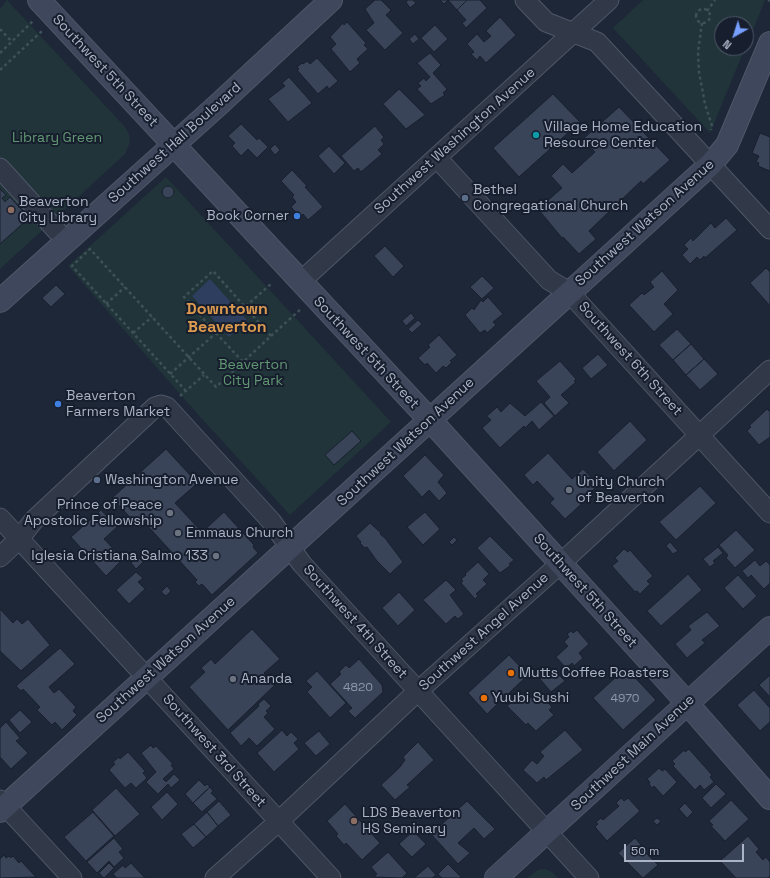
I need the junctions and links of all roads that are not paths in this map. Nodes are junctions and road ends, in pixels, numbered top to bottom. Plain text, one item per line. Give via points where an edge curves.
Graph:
1 (39, 0) edge
2 (331, 0) edge
3 (525, 0) edge
4 (610, 0) edge
5 (573, 33) junction
6 (770, 43) edge
7 (765, 68) edge
8 (174, 145) junction
9 (437, 158) junction
10 (711, 164) junction
11 (0, 168) edge
12 (770, 229) edge
13 (57, 231) dead end
14 (307, 289) junction
15 (569, 292) junction
16 (0, 301) edge
17 (770, 370) edge
18 (429, 420) junction
19 (699, 435) junction
20 (770, 513) edge
21 (0, 518) edge
22 (19, 539) junction
23 (290, 548) junction
24 (0, 557) edge
25 (560, 564) junction
26 (770, 628) edge
27 (147, 678) junction
28 (418, 691) junction
29 (686, 704) junction
30 (770, 798) edge
31 (2, 806) edge
32 (278, 822) junction
33 (547, 832) junction
34 (72, 878) edge
35 (215, 878) edge
36 (331, 878) edge
37 (496, 878) edge
38 (589, 878) edge

1 - 8 main road, Southwest 5th Street
2 - 8 main road, Southwest Hall Boulevard
3 - 5 street via 546,22
4 - 5 street, Southwest Washington Avenue
5 - 9 street, Southwest Washington Avenue
5 - 10 street via 597,42
6 - 7 main road, Southwest Watson Avenue
7 - 10 main road, Southwest Watson Avenue via 727,145
8 - 14 main road, Southwest 5th Street
8 - 16 main road, Southwest Hall Boulevard
9 - 14 street, Southwest Washington Avenue
9 - 15 street, Southwest 6th Street via 550,280
10 - 12 street
10 - 15 main road, Southwest Watson Avenue
11 - 13 street
14 - 18 main road, Southwest 5th Street
15 - 18 main road, Southwest Watson Avenue
15 - 19 street, Southwest 6th Street
17 - 19 street, Southwest Angel Avenue
18 - 23 main road, Southwest Watson Avenue
18 - 25 main road, Southwest 5th Street
19 - 20 street, Southwest 6th Street
19 - 25 street, Southwest Angel Avenue
21 - 22 street, Southwest 3rd Street
22 - 23 street, Southwest 4th Street via 34,520 161,407 271,521
22 - 24 street
22 - 27 street, Southwest 3rd Street
23 - 27 main road, Southwest Watson Avenue
23 - 28 street, Southwest 4th Street
25 - 28 street, Southwest Angel Avenue
25 - 29 main road, Southwest 5th Street
26 - 29 main road, Southwest Main Avenue
27 - 31 main road, Southwest Watson Avenue
27 - 32 street, Southwest 3rd Street
28 - 32 street, Southwest Angel Avenue
28 - 33 street, Southwest 4th Street
29 - 30 main road, Southwest 5th Street
29 - 33 main road, Southwest Main Avenue
31 - 34 street
32 - 35 street, Southwest Angel Avenue
32 - 36 street, Southwest 3rd Street
33 - 37 main road, Southwest Main Avenue
33 - 38 street, Southwest 4th Street

